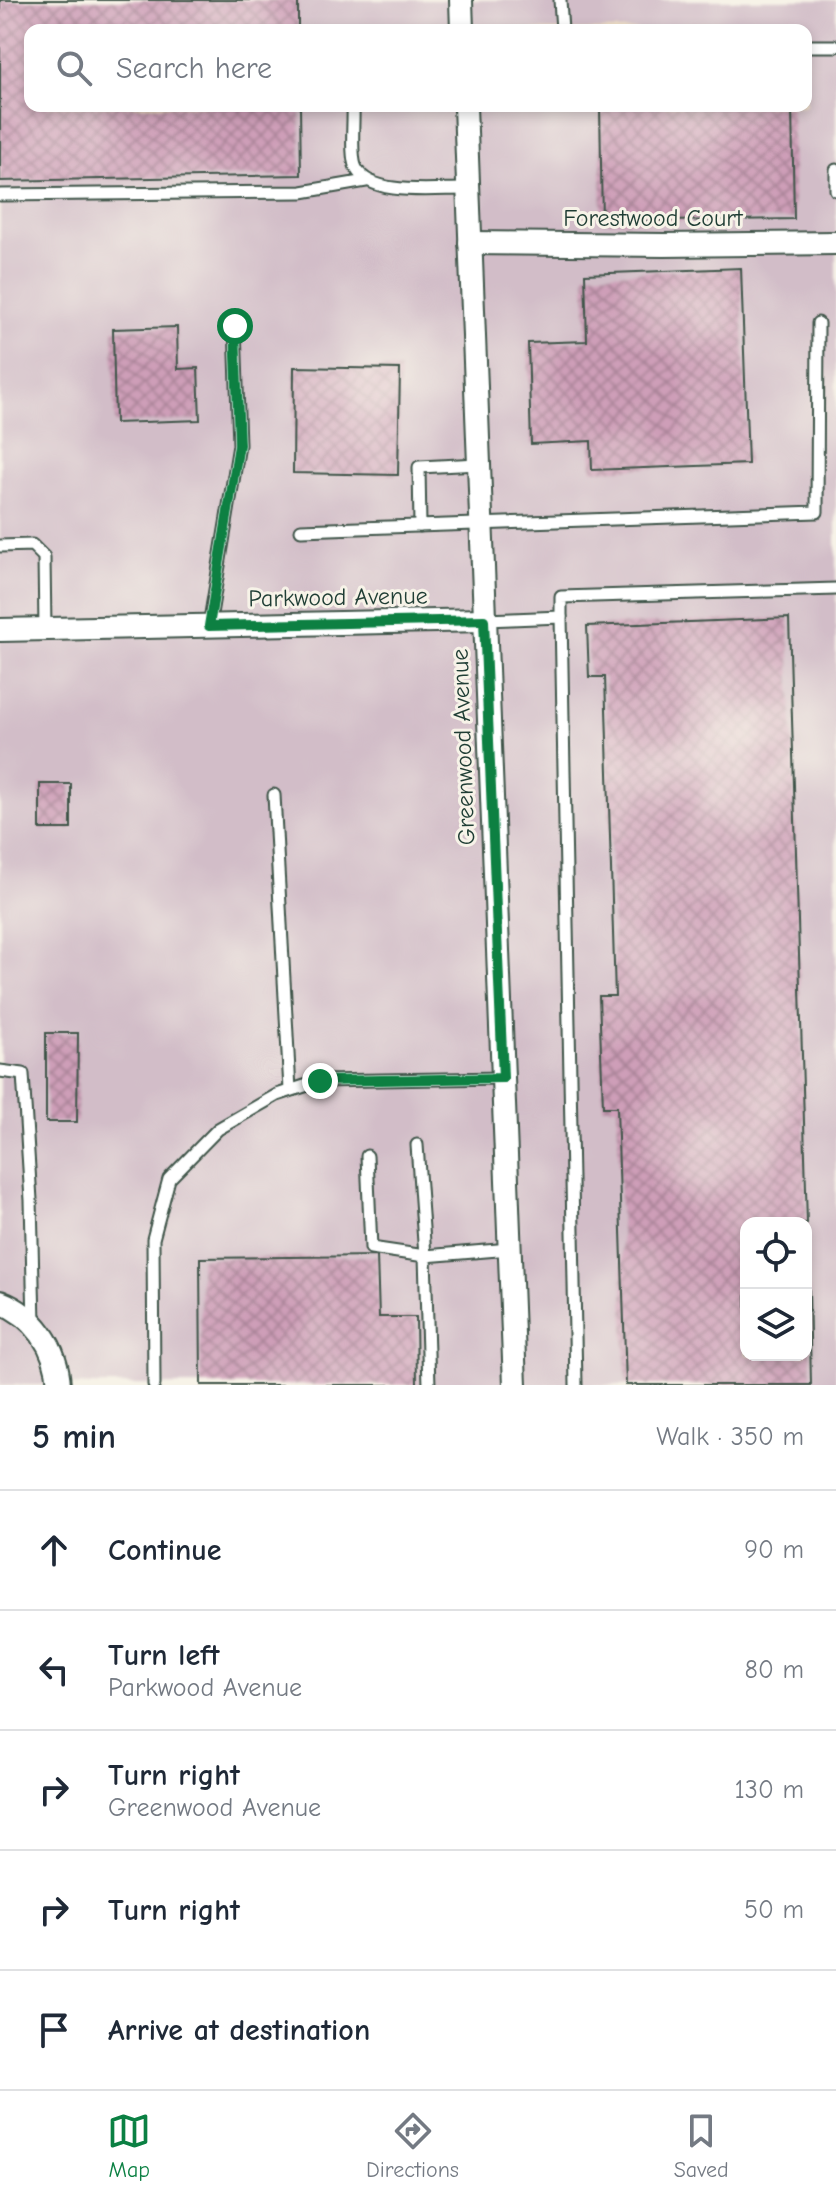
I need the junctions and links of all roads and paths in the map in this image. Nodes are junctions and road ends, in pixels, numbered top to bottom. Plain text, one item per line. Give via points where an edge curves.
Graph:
1 (461, 0) edge
2 (560, 0) edge
3 (462, 24) edge
4 (562, 24) edge
5 (812, 46) edge
6 (836, 46) edge
7 (353, 112) edge
8 (465, 112) edge
9 (836, 170) edge
10 (366, 181) junction
11 (468, 189) junction
12 (836, 190) edge
13 (0, 195) edge
14 (470, 243) junction
15 (836, 243) edge
16 (818, 323) dead end
17 (235, 326) dead end
18 (479, 464) junction
19 (481, 525) junction
20 (420, 526) junction
21 (301, 530) dead end
22 (0, 546) edge
23 (836, 589) edge
24 (561, 617) junction
25 (484, 620) junction
26 (209, 626) junction
27 (45, 629) junction
28 (0, 630) edge
29 (274, 795) dead end
30 (0, 1071) edge
31 (503, 1078) junction
32 (290, 1090) junction
33 (417, 1145) dead end
34 (367, 1156) dead end
35 (510, 1249) junction
36 (425, 1256) junction
37 (0, 1302) edge
38 (34, 1323) junction
39 (59, 1385) edge
40 (154, 1385) edge
41 (429, 1385) edge
42 (515, 1385) edge
43 (576, 1385) edge

1 - 3 street
2 - 4 lane
5 - 6 lane
7 - 10 lane via 355,166
8 - 11 street, Greenwood Avenue
9 - 12 lane
10 - 11 lane via 383,188
10 - 13 lane via 302,192
11 - 14 street, Greenwood Avenue
14 - 15 street, Forestwood Court
14 - 18 street, Greenwood Avenue
16 - 19 lane via 817,512
17 - 26 lane via 239,445
18 - 19 street, Greenwood Avenue
18 - 20 lane via 419,467
19 - 20 lane
19 - 25 street, Greenwood Avenue
20 - 21 lane
22 - 27 lane via 32,545 44,557
23 - 24 lane via 561,597
24 - 25 lane
24 - 43 lane
25 - 26 street, Parkwood Avenue
25 - 31 street, Greenwood Avenue
26 - 27 street, Parkwood Avenue
27 - 28 street, Parkwood Avenue
29 - 32 lane
30 - 38 lane via 23,1074
31 - 32 lane via 320,1081
31 - 35 street, Greenwood Avenue
32 - 40 lane via 218,1129 169,1179 153,1239
33 - 36 lane
34 - 36 lane via 371,1248
35 - 36 lane
35 - 42 street, Greenwood Avenue
36 - 41 lane
37 - 38 street
38 - 39 street via 47,1342

